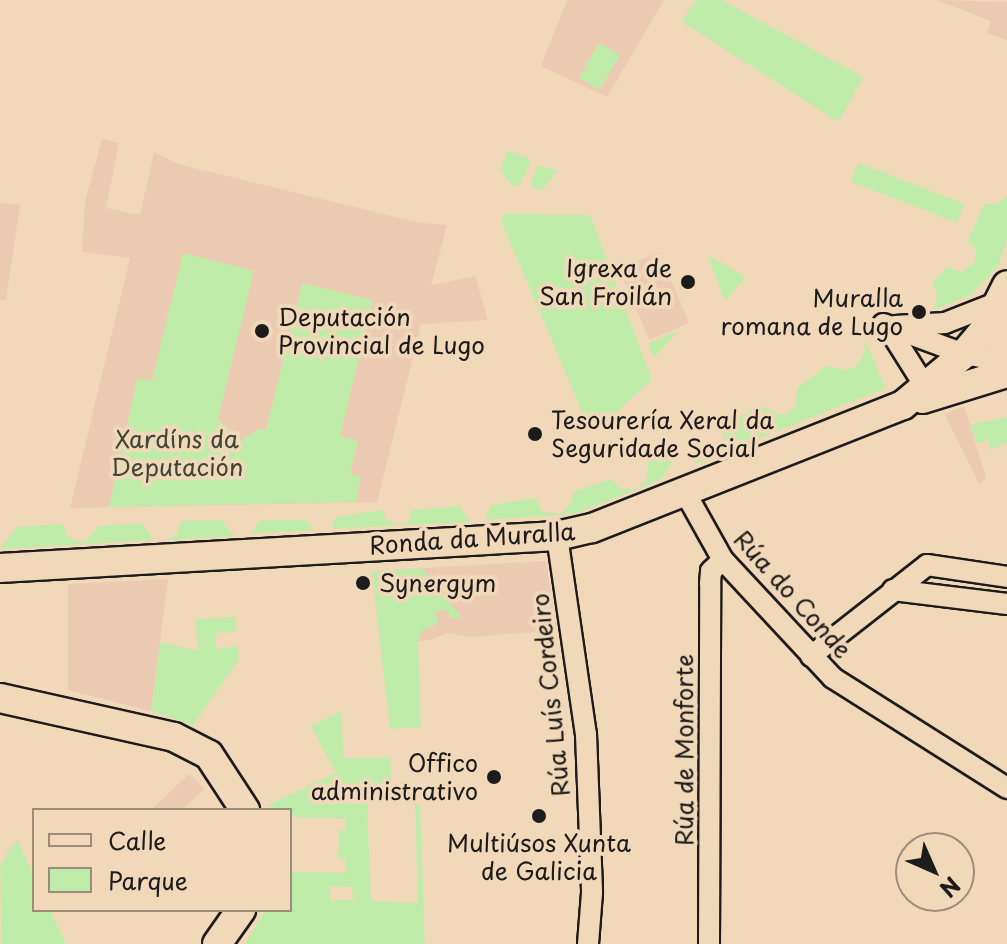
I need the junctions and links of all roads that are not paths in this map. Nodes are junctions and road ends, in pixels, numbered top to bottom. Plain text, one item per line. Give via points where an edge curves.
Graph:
1 (1004, 293) edge
2 (885, 325) junction
3 (1007, 350) edge
4 (964, 354) junction
5 (1007, 362) edge
6 (1007, 373) edge
7 (926, 388) junction
8 (903, 405) junction
9 (685, 492) junction
10 (557, 536) junction
11 (723, 560) junction
12 (0, 568) edge
13 (1007, 577) edge
14 (893, 590) junction
15 (1007, 604) edge
16 (811, 656) junction
17 (0, 698) edge
18 (1007, 788) edge
19 (244, 808) edge
20 (240, 912) edge
21 (217, 944) edge
22 (588, 944) edge
23 (709, 944) edge

1 - 2 street via 945,323
1 - 3 street via 997,338
1 - 4 street, Ronda da Muralla
2 - 4 street
2 - 7 street
4 - 5 street
4 - 7 street, Ronda da Muralla
6 - 8 street
7 - 8 street, Ronda da Muralla
8 - 9 street, Ronda da Muralla
9 - 10 street, Ronda da Muralla
9 - 11 street, Rúa do Conde
10 - 12 street, Ronda da Muralla
10 - 22 street, Rúa Luís Cordeiro via 586,734 592,893
11 - 16 street, Rúa do Conde
11 - 23 street, Rúa de Monforte via 711,571 710,583
13 - 14 street via 927,565
14 - 15 street
14 - 16 street
16 - 18 street, Rúa do Conde via 833,678
17 - 19 street via 174,737 209,755
20 - 21 street

